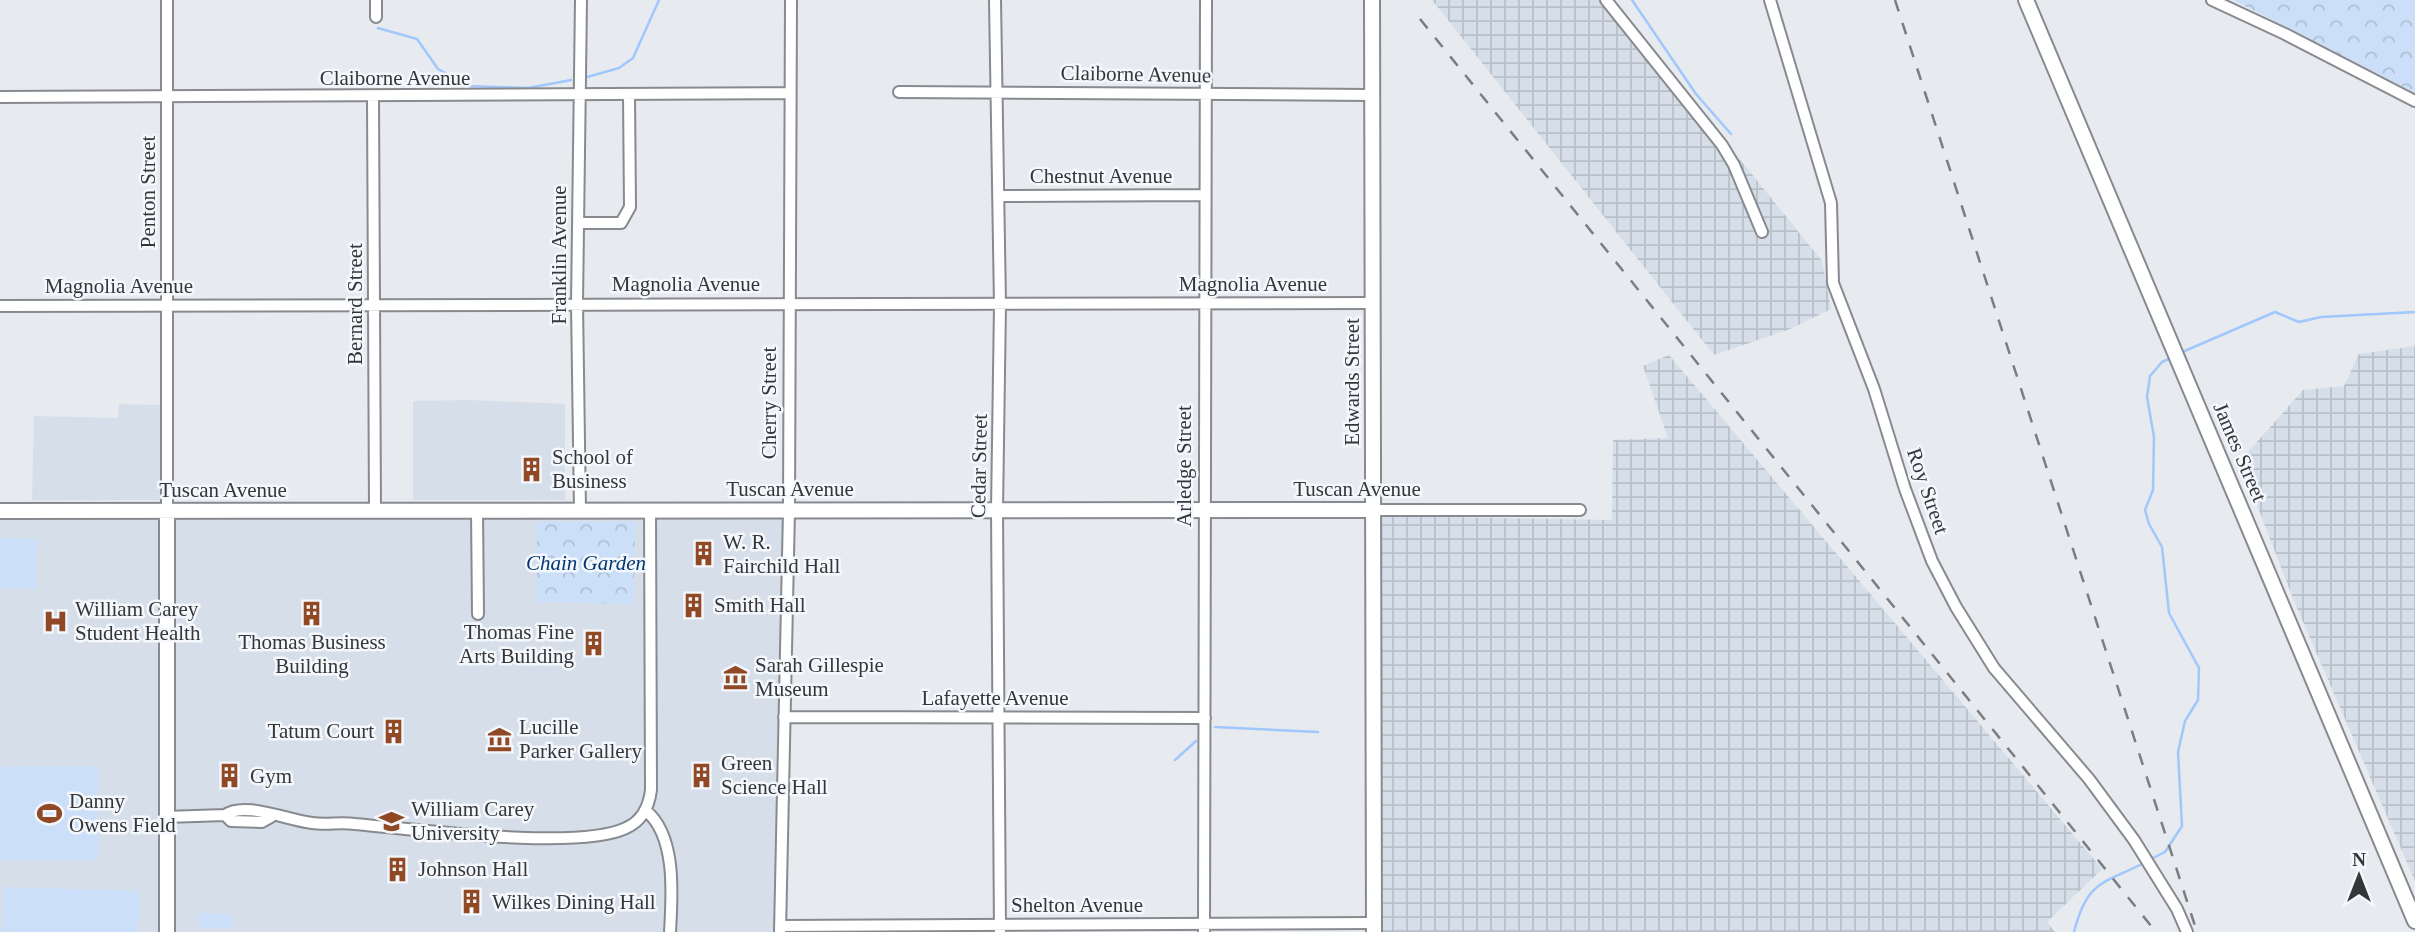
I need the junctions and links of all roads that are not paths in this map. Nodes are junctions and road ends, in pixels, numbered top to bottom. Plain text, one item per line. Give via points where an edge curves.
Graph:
1 (166, 0) edge
2 (376, 0) edge
3 (581, 0) edge
4 (791, 0) edge
5 (995, 0) edge
6 (1206, 0) edge
7 (1372, 0) edge
8 (1606, 0) edge
9 (1770, 0) edge
10 (2026, 0) edge
11 (2212, 0) edge
12 (376, 17) dead end
13 (996, 91) junction
14 (899, 92) dead end
15 (789, 93) junction
16 (1204, 94) junction
17 (629, 95) junction
18 (1372, 95) junction
19 (579, 96) junction
20 (0, 97) edge
21 (373, 97) junction
22 (168, 98) junction
23 (2415, 102) edge
24 (1203, 195) junction
25 (999, 196) junction
26 (579, 223) junction
27 (1762, 232) dead end
28 (788, 303) junction
29 (1203, 303) junction
30 (1373, 303) junction
31 (578, 304) junction
32 (167, 305) junction
33 (1000, 305) junction
34 (0, 306) edge
35 (374, 306) junction
36 (376, 510) junction
37 (477, 510) junction
38 (650, 510) junction
39 (789, 510) junction
40 (997, 510) junction
41 (1204, 510) junction
42 (1373, 510) junction
43 (1580, 510) dead end
44 (167, 511) junction
45 (580, 511) junction
46 (0, 512) edge
47 (478, 614) dead end
48 (784, 717) junction
49 (999, 717) junction
50 (1205, 718) junction
51 (645, 810) junction
52 (165, 817) junction
53 (2415, 921) edge
54 (1000, 928) edge
55 (1203, 928) edge
56 (1374, 928) edge
57 (780, 929) edge
58 (167, 932) edge
59 (670, 932) edge
60 (2187, 932) edge

1 - 22 street, Penton Street
2 - 12 street
3 - 19 street, Franklin Avenue
4 - 15 street, Cherry Street
5 - 13 street, Cedar Street
6 - 16 street, Arledge Street
7 - 18 main road, Edwards Street
8 - 27 street via 1722,145
9 - 60 street, Roy Street via 1831,204 1833,283 1932,561 1994,668 2089,779 2134,840 2178,909
10 - 53 main road, James Street
11 - 23 street
13 - 14 street, Claiborne Avenue
13 - 16 street, Claiborne Avenue
13 - 25 street, Cedar Street
15 - 17 street, Claiborne Avenue
15 - 28 street, Cherry Street
16 - 18 street, Claiborne Avenue
16 - 24 street, Arledge Street
17 - 19 street, Claiborne Avenue
17 - 26 street via 628,216 621,223
18 - 30 main road, Edwards Street
19 - 21 street, Claiborne Avenue
19 - 26 street, Franklin Avenue
20 - 22 street, Claiborne Avenue
21 - 22 street, Claiborne Avenue
21 - 35 street, Bernard Street
22 - 32 street, Penton Street
24 - 25 street, Chestnut Avenue
24 - 29 street, Arledge Street
25 - 33 street, Cedar Street
26 - 31 street, Franklin Avenue
28 - 31 street, Magnolia Avenue
28 - 33 street, Magnolia Avenue
28 - 39 street, Cherry Street
29 - 30 street, Magnolia Avenue
29 - 33 street, Magnolia Avenue
29 - 41 street, Arledge Street
30 - 42 main road, Edwards Street
31 - 35 street, Magnolia Avenue
31 - 45 street, Franklin Avenue
32 - 34 street, Magnolia Avenue
32 - 35 street, Magnolia Avenue
32 - 44 street, Penton Street
33 - 40 street, Cedar Street
35 - 36 street, Bernard Street
36 - 37 main road, Tuscan Avenue
36 - 44 main road, Tuscan Avenue
37 - 45 main road, Tuscan Avenue
37 - 47 street
38 - 39 main road, Tuscan Avenue
38 - 45 main road, Tuscan Avenue
38 - 51 street via 651,790
39 - 40 main road, Tuscan Avenue
39 - 48 street, Cherry Street
40 - 41 main road, Tuscan Avenue
40 - 49 street, Cedar Street
41 - 42 main road, Tuscan Avenue
41 - 50 street, Arledge Street
42 - 43 street, Tuscan Avenue
42 - 56 main road, Edwards Street
44 - 46 main road, Tuscan Avenue
44 - 52 main road
48 - 49 street, Lafayette Avenue
48 - 57 street, Cherry Street
49 - 50 street, Lafayette Avenue
49 - 54 street, Cedar Street
50 - 55 street, Arledge Street
51 - 52 street via 632,825 614,833 572,837 314,824 271,817 260,810
51 - 59 street via 652,816 667,855
52 - 58 main road
54 - 55 street, Shelton Avenue
54 - 57 street, Shelton Avenue
55 - 56 street, Shelton Avenue

